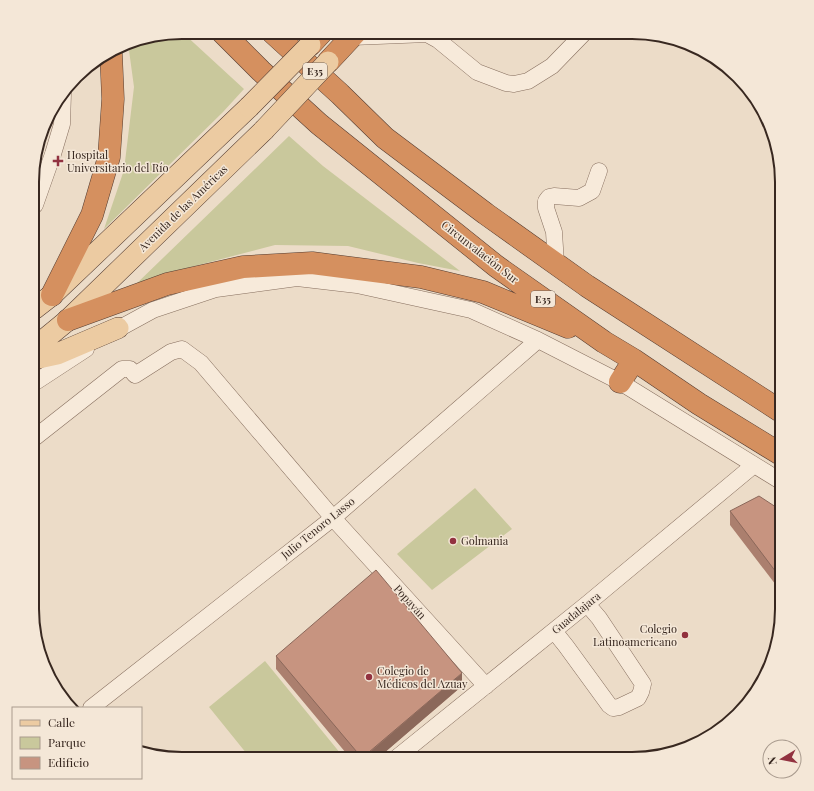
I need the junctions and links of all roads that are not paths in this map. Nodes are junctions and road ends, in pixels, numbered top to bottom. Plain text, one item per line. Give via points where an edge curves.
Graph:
1 (229, 39) edge
2 (280, 39) edge
3 (316, 39) edge
4 (350, 39) edge
5 (436, 39) edge
6 (578, 39) edge
7 (111, 57) edge
8 (328, 62) joint
9 (63, 102) edge
10 (600, 171) dead end
11 (39, 192) edge
12 (556, 264) junction
13 (52, 295) junction
14 (39, 305) edge
15 (68, 320) junction
16 (118, 328) junction
17 (538, 340) junction
18 (604, 342) junction
19 (39, 344) edge
20 (39, 358) edge
21 (634, 360) junction
22 (39, 380) edge
23 (620, 382) junction
24 (775, 407) edge
25 (39, 434) edge
26 (775, 451) edge
27 (754, 464) junction
28 (775, 478) edge
29 (333, 518) junction
30 (587, 604) junction
31 (554, 631) junction
32 (486, 686) junction
33 (92, 707) edge
34 (405, 752) edge

1 - 18 highway, Circunvalación Sur / E35 via 319,124 496,266
2 - 12 highway, E35 via 385,138
3 - 13 main road, bridge via 249,107
4 - 8 highway
5 - 6 street via 477,72 514,84 528,81 552,66
7 - 13 highway via 113,99 109,157 92,215
8 - 15 main road, Avenida de las Américas, bridge via 264,130
9 - 11 street via 62,124
10 - 12 street via 592,191 578,198 554,196 546,201 554,232
12 - 24 highway, E35
13 - 14 main road
15 - 18 highway via 167,284 243,267 312,263 422,276 483,292
15 - 19 main road, Avenida de las Américas
16 - 17 street via 153,310 216,289 297,278 357,285 471,310
16 - 20 main road via 57,354
16 - 22 street
17 - 23 street
17 - 29 street, Julio Tenoro Lasso
18 - 21 highway, Circunvalación Sur / E35
21 - 23 highway
21 - 26 highway, Circunvalación Sur / E35
23 - 27 street
25 - 29 street, Popayán via 122,369 130,369 135,376 171,352 182,349 201,363
27 - 28 street
27 - 30 street, Guadalajara
29 - 32 street, Popayán
29 - 33 street, Julio Tenoro Lasso
30 - 31 street, Guadalajara
30 - 31 street via 643,684 638,698 619,707 609,705
31 - 32 street, Guadalajara
32 - 34 street, Guadalajara

